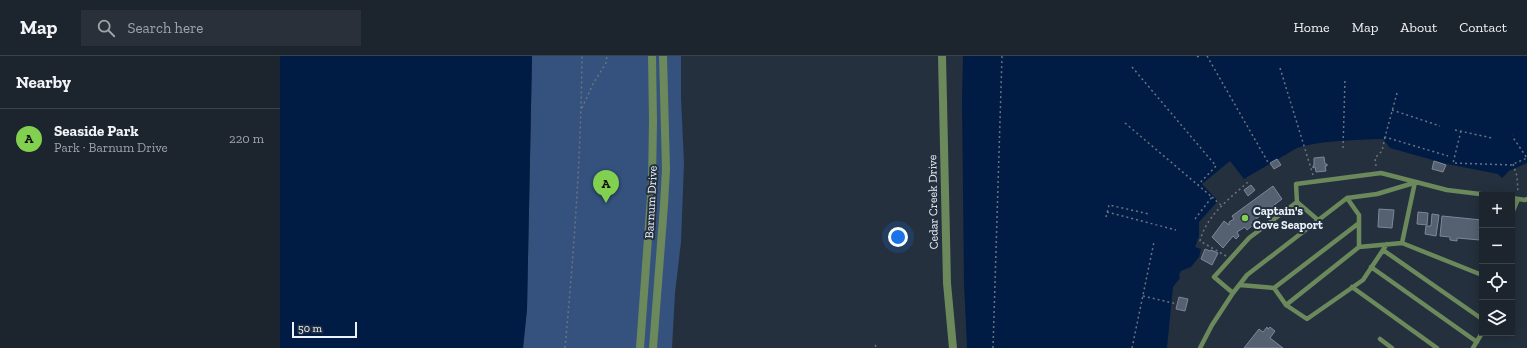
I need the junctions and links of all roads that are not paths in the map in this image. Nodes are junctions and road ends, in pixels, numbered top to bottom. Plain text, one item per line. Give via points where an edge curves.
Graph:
1 (652, 56) edge
2 (663, 56) edge
3 (942, 56) edge
4 (1416, 182) junction
5 (1479, 194) edge
6 (1347, 198) junction
7 (1515, 198) edge
8 (1518, 199) junction
9 (1527, 199) edge
10 (1297, 202) junction
11 (1515, 206) edge
12 (1318, 220) junction
13 (1359, 223) junction
14 (1402, 243) junction
15 (1387, 244) junction
16 (1358, 247) junction
17 (1383, 250) junction
18 (1371, 268) junction
19 (1479, 274) edge
20 (1240, 285) junction
21 (1352, 287) junction
22 (1274, 288) junction
23 (1233, 293) junction
24 (1286, 305) junction
25 (1479, 317) edge
26 (1480, 336) edge
27 (1380, 339) dead end
28 (1477, 342) junction
29 (640, 348) edge
30 (653, 348) edge
31 (953, 348) edge
32 (1200, 348) edge
33 (1392, 348) edge
34 (1437, 348) edge
35 (1473, 348) edge

1 - 29 street, Barnum Drive via 652,183
2 - 30 street, Barnum Drive via 666,169
3 - 31 street, Cedar Creek Drive via 947,284
4 - 5 lane via 1447,190
4 - 6 lane via 1377,194
4 - 10 lane via 1377,173 1296,184
4 - 14 lane
6 - 12 lane
6 - 13 lane via 1359,214
7 - 8 lane
8 - 9 lane
8 - 11 lane
10 - 12 lane
10 - 23 lane via 1250,238 1214,277
12 - 20 lane via 1247,275
13 - 16 lane
13 - 22 lane
14 - 15 lane
14 - 19 lane
15 - 16 lane
15 - 17 lane
16 - 24 lane
17 - 18 lane
17 - 25 lane
18 - 21 lane via 1363,280
18 - 28 lane
20 - 22 lane
20 - 23 lane
21 - 24 lane via 1306,319
21 - 34 lane
22 - 24 lane
23 - 32 lane
26 - 28 lane
27 - 33 lane
28 - 35 lane

